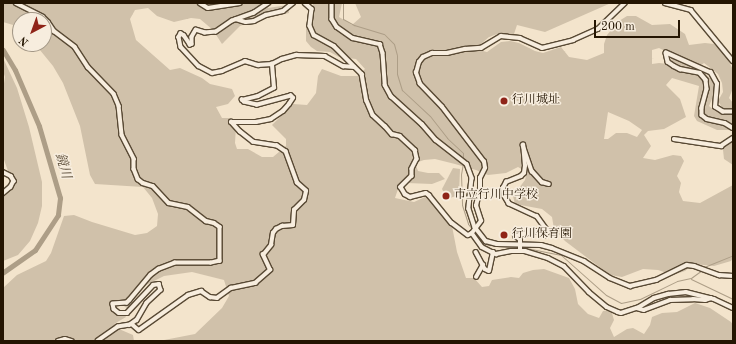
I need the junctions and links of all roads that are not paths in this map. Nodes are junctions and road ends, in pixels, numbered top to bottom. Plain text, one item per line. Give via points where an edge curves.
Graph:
1 (16, 3) edge
2 (200, 3) edge
3 (240, 3) edge
4 (269, 3) edge
5 (293, 3) edge
6 (305, 3) edge
7 (331, 3) edge
8 (626, 3) edge
9 (665, 3) edge
10 (236, 19) junction
11 (733, 61) edge
12 (272, 64) junction
13 (355, 68) junction
14 (733, 112) edge
15 (733, 128) edge
16 (733, 138) edge
17 (674, 139) dead end
18 (3, 172) edge
19 (548, 184) dead end
20 (3, 194) edge
21 (475, 228) junction
22 (472, 233) junction
23 (520, 244) junction
24 (520, 251) junction
25 (476, 252) dead end
26 (493, 252) junction
27 (483, 266) junction
28 (733, 276) edge
29 (476, 277) dead end
30 (712, 298) junction
31 (637, 308) junction
32 (733, 308) edge
33 (132, 324) junction
34 (58, 341) edge
35 (72, 341) edge
36 (98, 341) edge

1 - 33 street via 43,17 54,31 75,47 88,67 114,94 119,106 122,135 134,159 138,179 153,186 169,203 188,207 206,221 220,227 220,261 210,264 174,263 151,275 127,303 113,304 119,313 127,313 153,285 159,284 161,290 147,303
2 - 3 street via 208,8
4 - 10 street via 254,13
5 - 10 street via 283,11 254,21
6 - 13 street via 312,9 310,26 314,35 334,46
7 - 21 street via 333,22 345,34 380,44 385,85 391,96 436,140 467,164 472,178 469,209
8 - 21 street via 598,29 573,40 542,48 520,38 501,36 481,48 432,53 419,62 416,73 420,84 442,107 484,162 485,168 480,178 476,202 481,221
9 - 11 street via 691,10
10 - 12 street via 216,32 205,33 196,30 190,45 181,34 179,44 199,66 212,72 222,72 245,61 258,65
12 - 13 street via 296,55 325,56 343,66
12 - 33 street via 274,88 242,100 257,105 291,96 293,98 289,104 271,119 231,122 253,142 277,146 286,152 297,183 306,191 304,200 294,210 293,225 282,226 276,230 271,244 262,255 270,270 255,283 230,288 217,298 201,291 188,294 139,330
13 - 22 street via 362,74 367,101 373,115 392,134 407,142 416,153 417,159 412,176 401,187 404,194 410,196 426,193 458,228 468,235
14 - 15 street via 723,112 715,107 717,84 711,73 666,53 668,62 680,70 700,73 706,80 702,115
16 - 17 street via 721,146
18 - 20 street via 14,181
19 - 23 street via 532,172 523,146 524,172 521,176 506,182 503,188 504,196 509,204 537,217 548,232 545,235 536,231 514,236 520,240
21 - 22 street
21 - 23 street via 489,242
22 - 26 street via 482,247
23 - 24 street
23 - 28 street via 541,245 563,252 630,286 665,276 683,266 694,266 719,275
24 - 26 street via 498,254
24 - 31 street via 548,258 564,266 607,307 621,313
25 - 27 street
26 - 27 street via 489,271
27 - 29 street
30 - 31 street via 670,300 644,310
30 - 31 street via 686,292 668,294 654,298
30 - 32 street
33 - 36 street via 118,327
34 - 35 street

